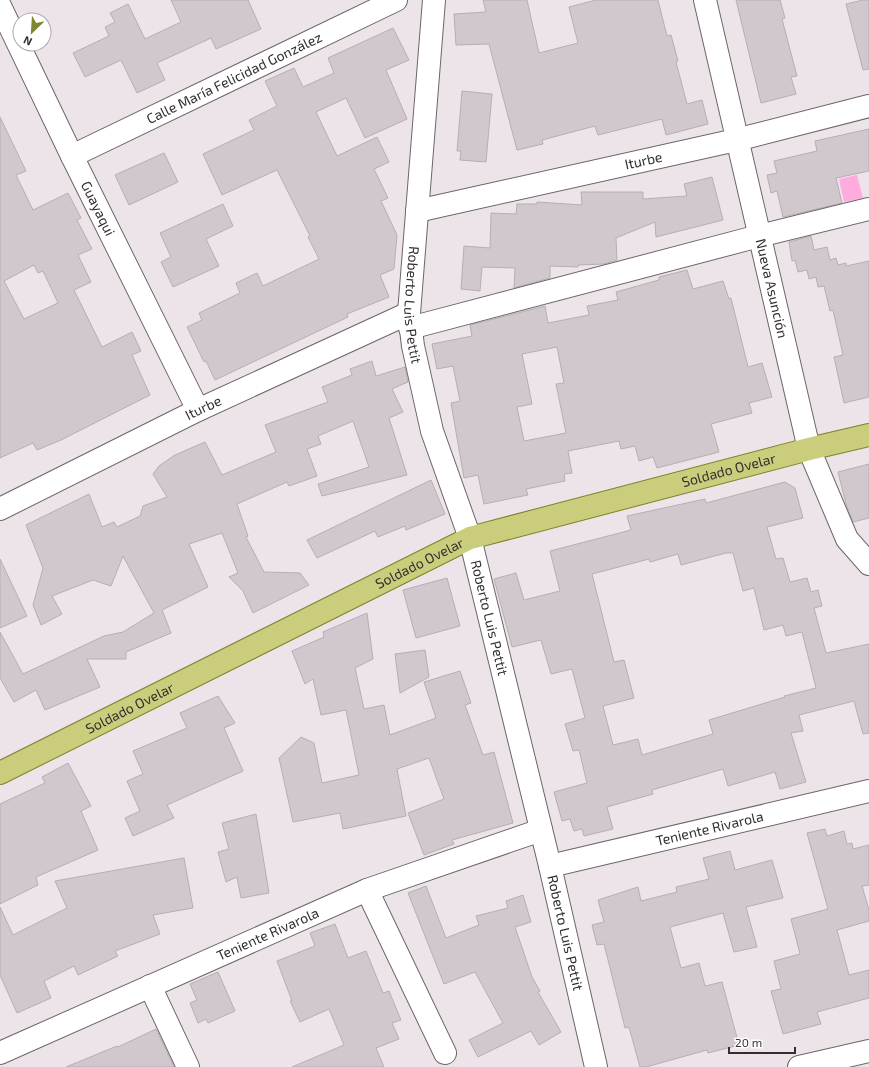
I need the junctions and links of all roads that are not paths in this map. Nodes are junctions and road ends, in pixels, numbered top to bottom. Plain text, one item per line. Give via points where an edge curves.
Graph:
1 (396, 0) edge
2 (434, 0) edge
3 (705, 0) edge
4 (0, 6) edge
5 (869, 106) edge
6 (736, 140) junction
7 (72, 156) junction
8 (869, 209) edge
9 (417, 211) junction
10 (759, 236) junction
11 (410, 321) junction
12 (198, 410) junction
13 (869, 435) edge
14 (808, 449) junction
15 (0, 509) edge
16 (470, 538) junction
17 (869, 564) edge
18 (0, 773) edge
19 (869, 791) edge
20 (541, 830) junction
21 (550, 866) junction
22 (367, 890) junction
23 (150, 986) junction
24 (869, 1051) edge
25 (445, 1053) dead end
26 (0, 1054) edge
27 (6, 1067) edge
28 (188, 1067) edge
29 (596, 1067) edge
30 (799, 1067) edge

1 - 7 street, Calle María Felicidad González
2 - 9 street, Roberto Luis Pettit
3 - 6 street, Nueva Asunción
4 - 7 street, Guayaqui
5 - 6 street, Iturbe
6 - 9 street, Iturbe
6 - 10 street, Nueva Asunción
7 - 12 street, Guayaqui
8 - 10 street, Iturbe
9 - 11 street, Roberto Luis Pettit
10 - 11 street, Iturbe
10 - 14 street, Nueva Asunción
11 - 12 street, Iturbe
11 - 16 street, Roberto Luis Pettit via 432,431
12 - 15 street, Iturbe
13 - 14 main road, Soldado Ovelar
14 - 16 main road, Soldado Ovelar
14 - 17 street, Nueva Asunción via 847,539
16 - 18 main road, Soldado Ovelar
16 - 20 street, Roberto Luis Pettit
19 - 21 street, Teniente Rivarola
20 - 21 street, Roberto Luis Pettit
20 - 22 street, Teniente Rivarola
21 - 29 street, Roberto Luis Pettit
22 - 23 street, Teniente Rivarola
22 - 25 street
23 - 26 street, Teniente Rivarola
23 - 28 street
24 - 30 street
26 - 27 street

